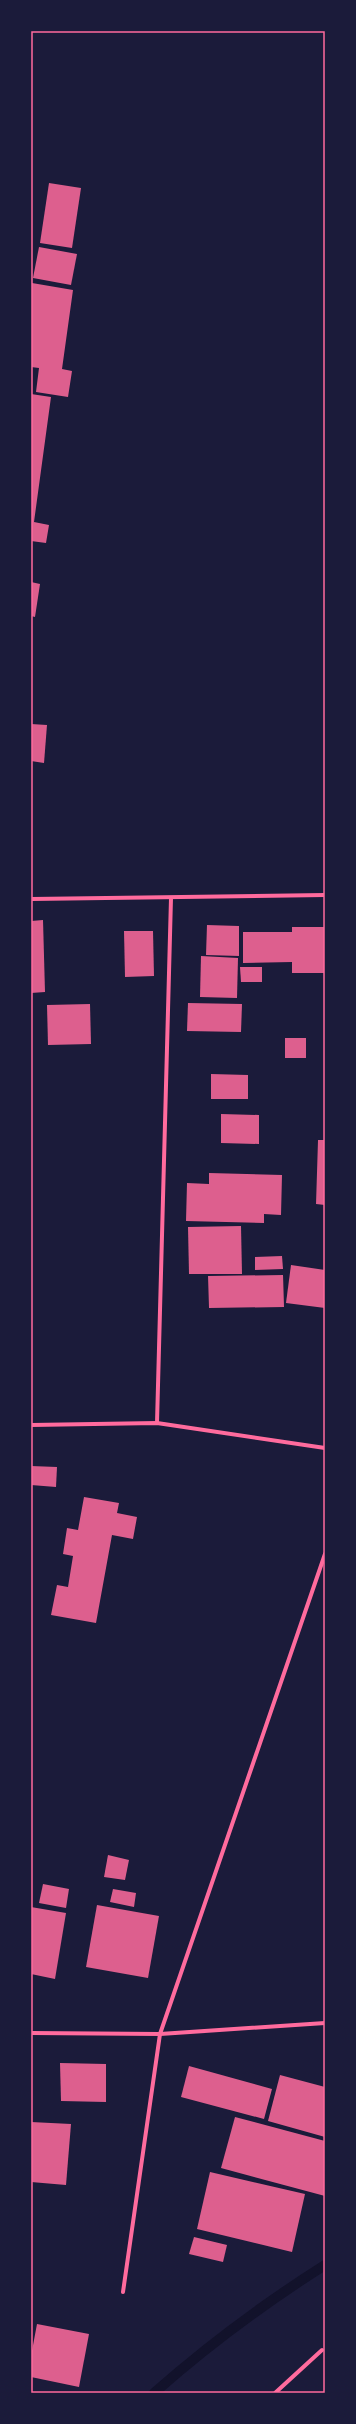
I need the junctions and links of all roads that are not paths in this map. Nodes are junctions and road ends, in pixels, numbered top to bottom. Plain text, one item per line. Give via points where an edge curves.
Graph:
1 (325, 895) edge
2 (171, 898) junction
3 (31, 899) edge
4 (157, 1423) junction
5 (31, 1425) edge
6 (325, 1448) edge
7 (325, 1554) edge
8 (325, 2023) edge
9 (31, 2033) edge
10 (160, 2034) junction
11 (123, 2292) dead end
12 (322, 2350) dead end
13 (275, 2393) edge

1 - 2 street
2 - 3 street
2 - 4 street
4 - 5 street
4 - 6 street
7 - 10 street
8 - 10 street
9 - 10 street
10 - 11 street
12 - 13 street

